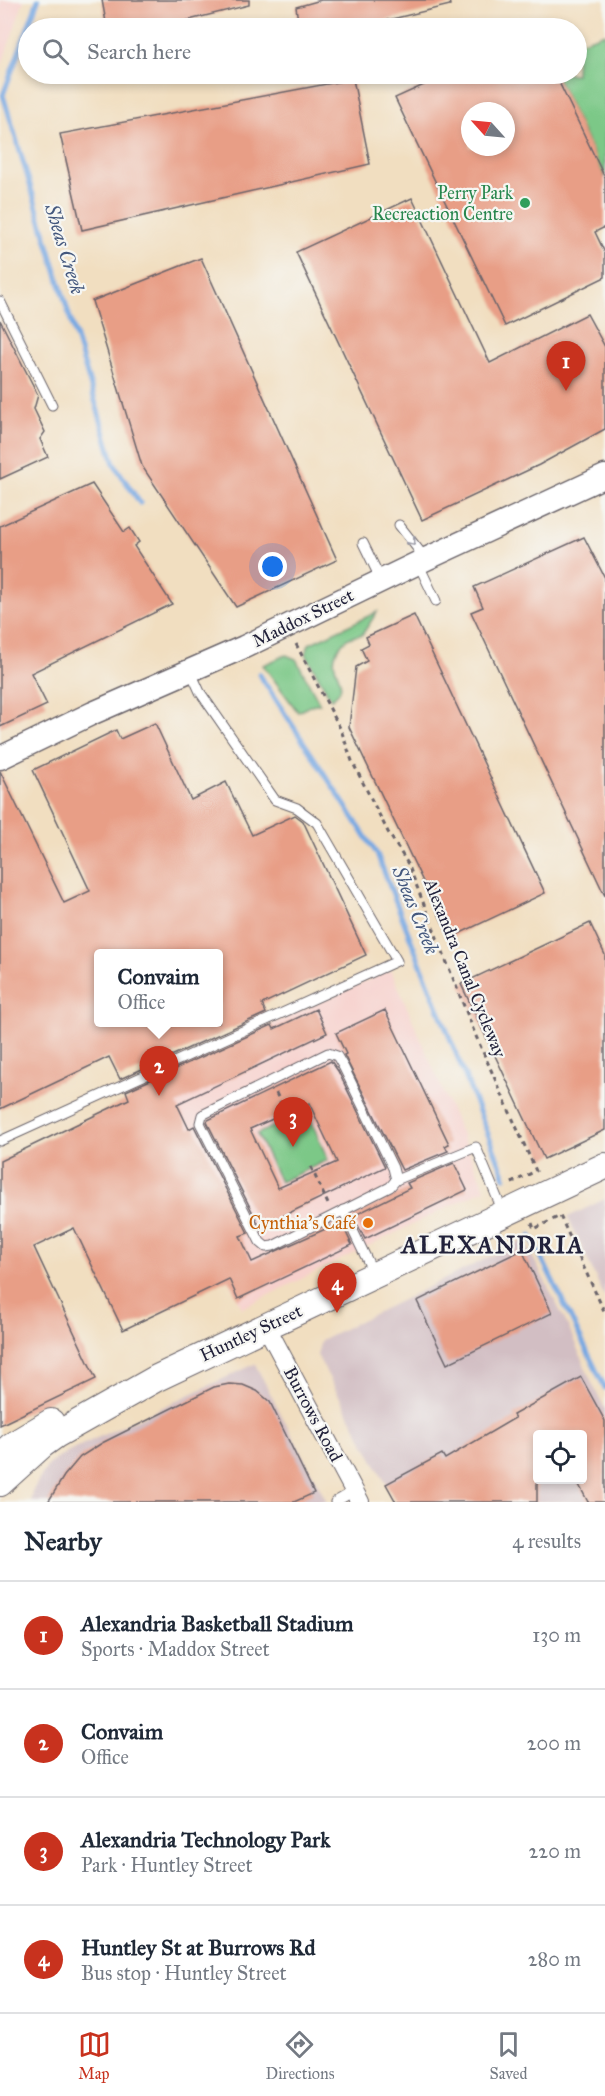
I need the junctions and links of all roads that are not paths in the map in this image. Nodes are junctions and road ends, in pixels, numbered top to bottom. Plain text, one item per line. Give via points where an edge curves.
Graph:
1 (0, 301) edge
2 (51, 405) dead end
3 (605, 476) edge
4 (399, 525) dead end
5 (363, 543) dead end
6 (422, 561) junction
7 (381, 580) junction
8 (436, 601) dead end
9 (190, 670) junction
10 (0, 758) edge
11 (0, 1140) edge
12 (605, 1166) edge
13 (396, 1180) junction
14 (343, 1210) junction
15 (504, 1214) junction
16 (375, 1274) junction
17 (266, 1326) junction
18 (157, 1378) junction
19 (0, 1456) edge
20 (0, 1483) edge
21 (357, 1496) edge
22 (334, 1502) edge

1 - 2 lane
3 - 6 street, Maddox Street
4 -> 6 lane
5 - 7 lane
6 - 7 street, Maddox Street
6 - 8 lane
7 - 9 street, Maddox Street
9 - 10 street, Maddox Street
9 - 11 lane via 200,692 275,800 297,808 317,824 397,961
12 - 15 main road, Huntley Street
13 - 14 lane via 390,1187
13 - 14 lane via 337,1056 328,1053 202,1115 200,1123 266,1247
13 - 15 lane via 476,1147
14 - 16 lane
15 - 16 main road, Huntley Street
16 - 17 main road, Huntley Street
17 - 18 main road, Huntley Street
17 - 21 street, Burrows Road
18 - 19 main road, Huntley Street via 39,1427
18 - 20 main road, Huntley Street via 56,1435
21 - 22 lane

